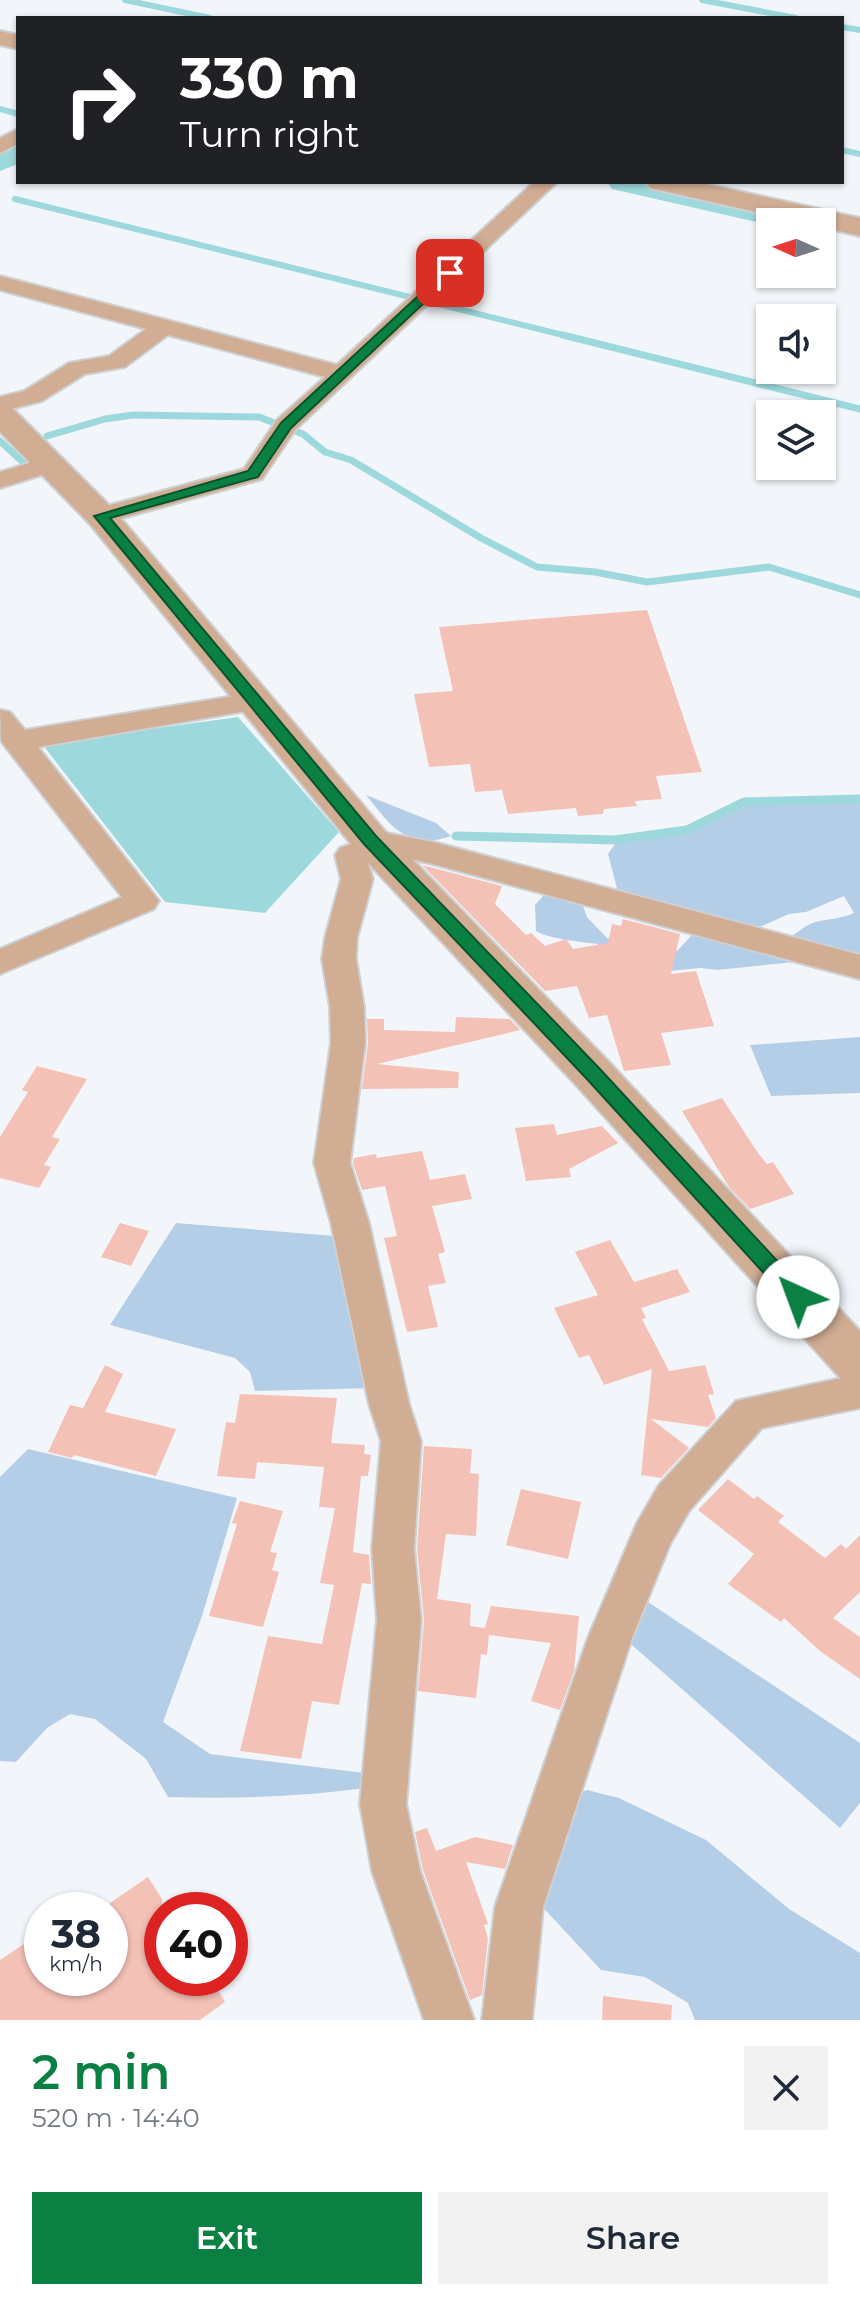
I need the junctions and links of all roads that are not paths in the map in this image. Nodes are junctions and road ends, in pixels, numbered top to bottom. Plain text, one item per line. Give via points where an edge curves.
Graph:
1 (544, 184) edge
2 (669, 184) edge
3 (860, 227) edge
4 (0, 283) edge
5 (164, 327) junction
6 (342, 374) junction
7 (0, 405) edge
8 (0, 414) edge
9 (52, 464) junction
10 (0, 480) edge
11 (101, 516) junction
12 (253, 702) junction
13 (8, 730) edge
14 (360, 847) junction
15 (0, 962) edge
16 (860, 967) edge
17 (860, 1365) edge
18 (860, 1391) edge
19 (449, 2020) edge
20 (507, 2020) edge

1 - 6 street
2 - 3 street
4 - 5 street
5 - 6 street
5 - 7 street via 116,362 78,368 33,396
6 - 11 street via 286,425 253,474
8 - 9 street
9 - 10 street
9 - 11 street
11 - 12 street
12 - 13 street
12 - 14 street
13 - 15 street via 143,901
14 - 16 street via 433,853
14 - 17 street via 592,1073
14 - 19 street via 339,959 348,1043 332,1163 401,1441 393,1549 399,1620 383,1804 396,1871
18 - 20 street via 750,1413 674,1498 659,1523 610,1638 519,1907

